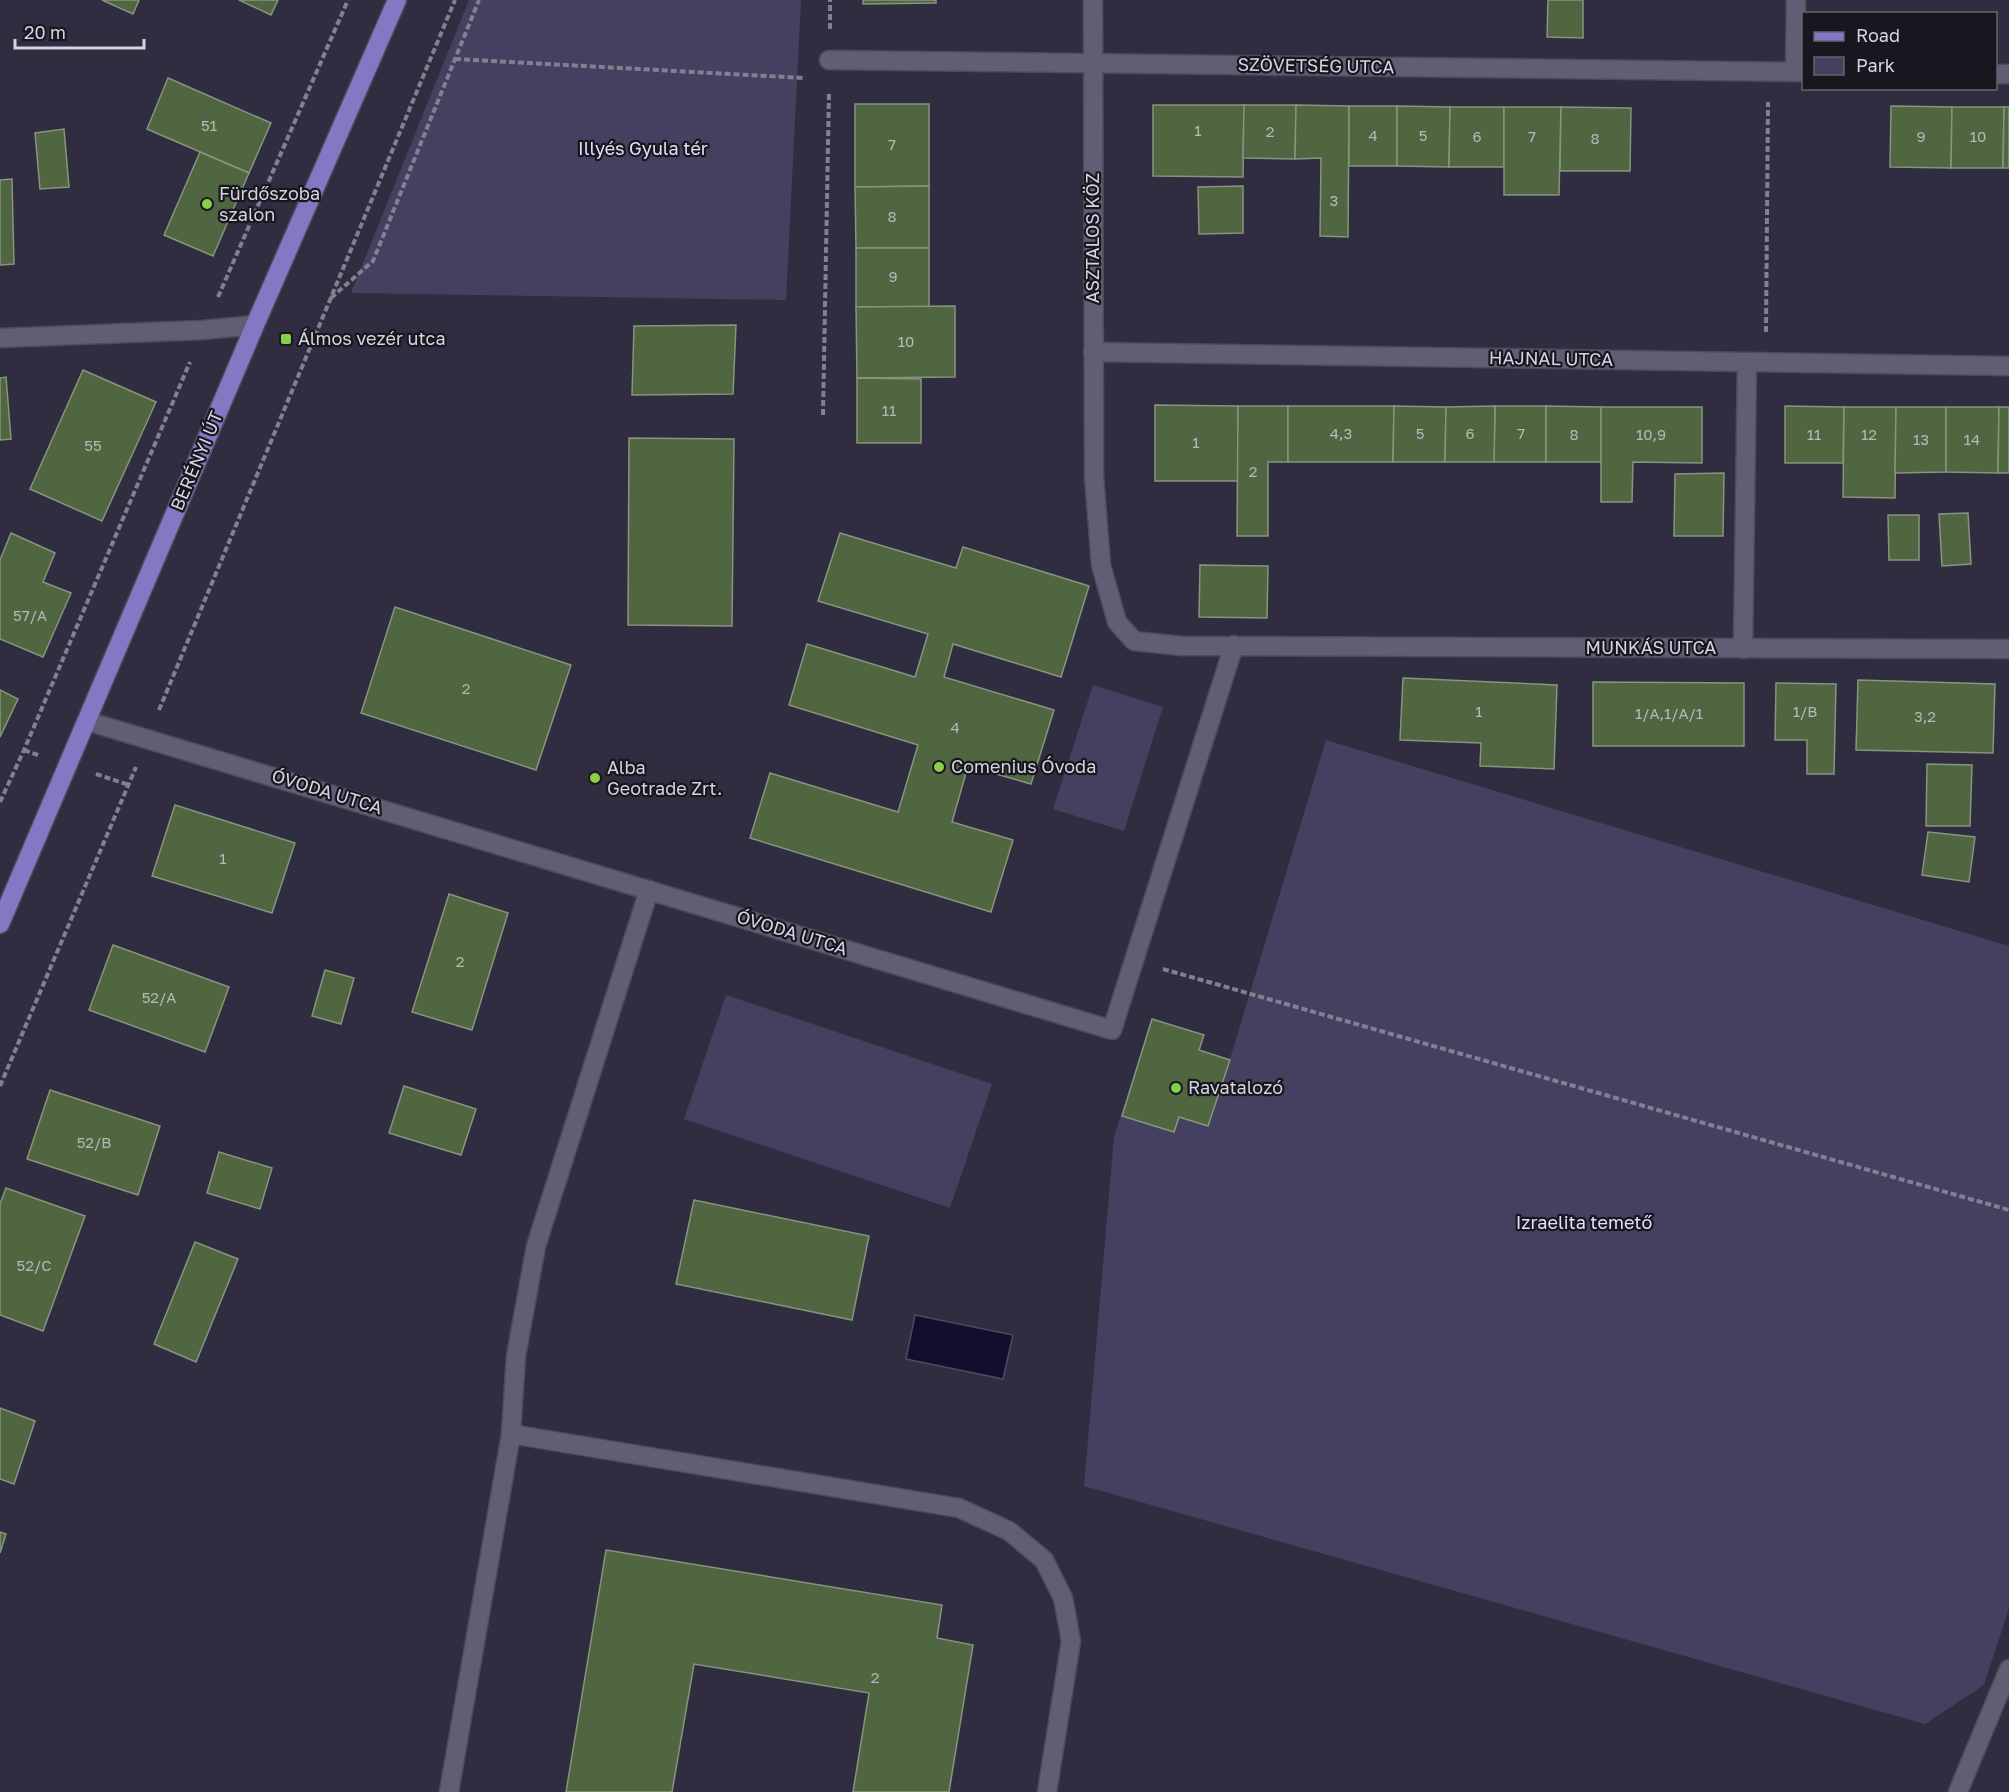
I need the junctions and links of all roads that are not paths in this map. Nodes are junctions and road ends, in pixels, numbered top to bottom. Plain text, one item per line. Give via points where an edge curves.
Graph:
1 (397, 0) edge
2 (1093, 0) edge
3 (1796, 0) edge
4 (829, 60) road end
5 (1092, 63) junction
6 (1799, 72) edge
7 (255, 325) junction
8 (0, 338) edge
9 (1093, 352) junction
10 (1747, 362) junction
11 (2009, 366) edge
12 (1234, 645) junction
13 (1183, 646) joint
14 (1743, 649) junction
15 (2009, 649) edge
16 (87, 721) junction
17 (649, 890) junction
18 (0, 924) edge
19 (511, 1434) junction
20 (2009, 1668) edge
21 (448, 1792) edge
22 (1047, 1792) edge
23 (1958, 1792) edge

1 - 7 main road, BERÉNYI ÚT
2 - 5 street, ASZTALOS KÖZ
3 - 6 street
4 - 5 street, SZÖVETSÉG UTCA
5 - 6 street, SZÖVETSÉG UTCA
5 - 9 street, ASZTALOS KÖZ
7 - 8 street
7 - 16 main road, BERÉNYI ÚT
9 - 10 street, HAJNAL UTCA
9 - 13 street, ASZTALOS KÖZ via 1094,476 1101,565 1117,622 1134,641
10 - 11 street, HAJNAL UTCA
10 - 14 street
12 - 13 street, MUNKÁS UTCA
12 - 14 street, MUNKÁS UTCA
12 - 17 street, ÓVODA UTCA via 1112,1030
14 - 15 street, MUNKÁS UTCA
16 - 17 street, ÓVODA UTCA
16 - 18 main road, BERÉNYI ÚT
17 - 19 street via 536,1246 516,1356
19 - 21 street
19 - 22 street via 958,1508 1009,1531 1044,1560 1064,1598 1071,1641
20 - 23 street

